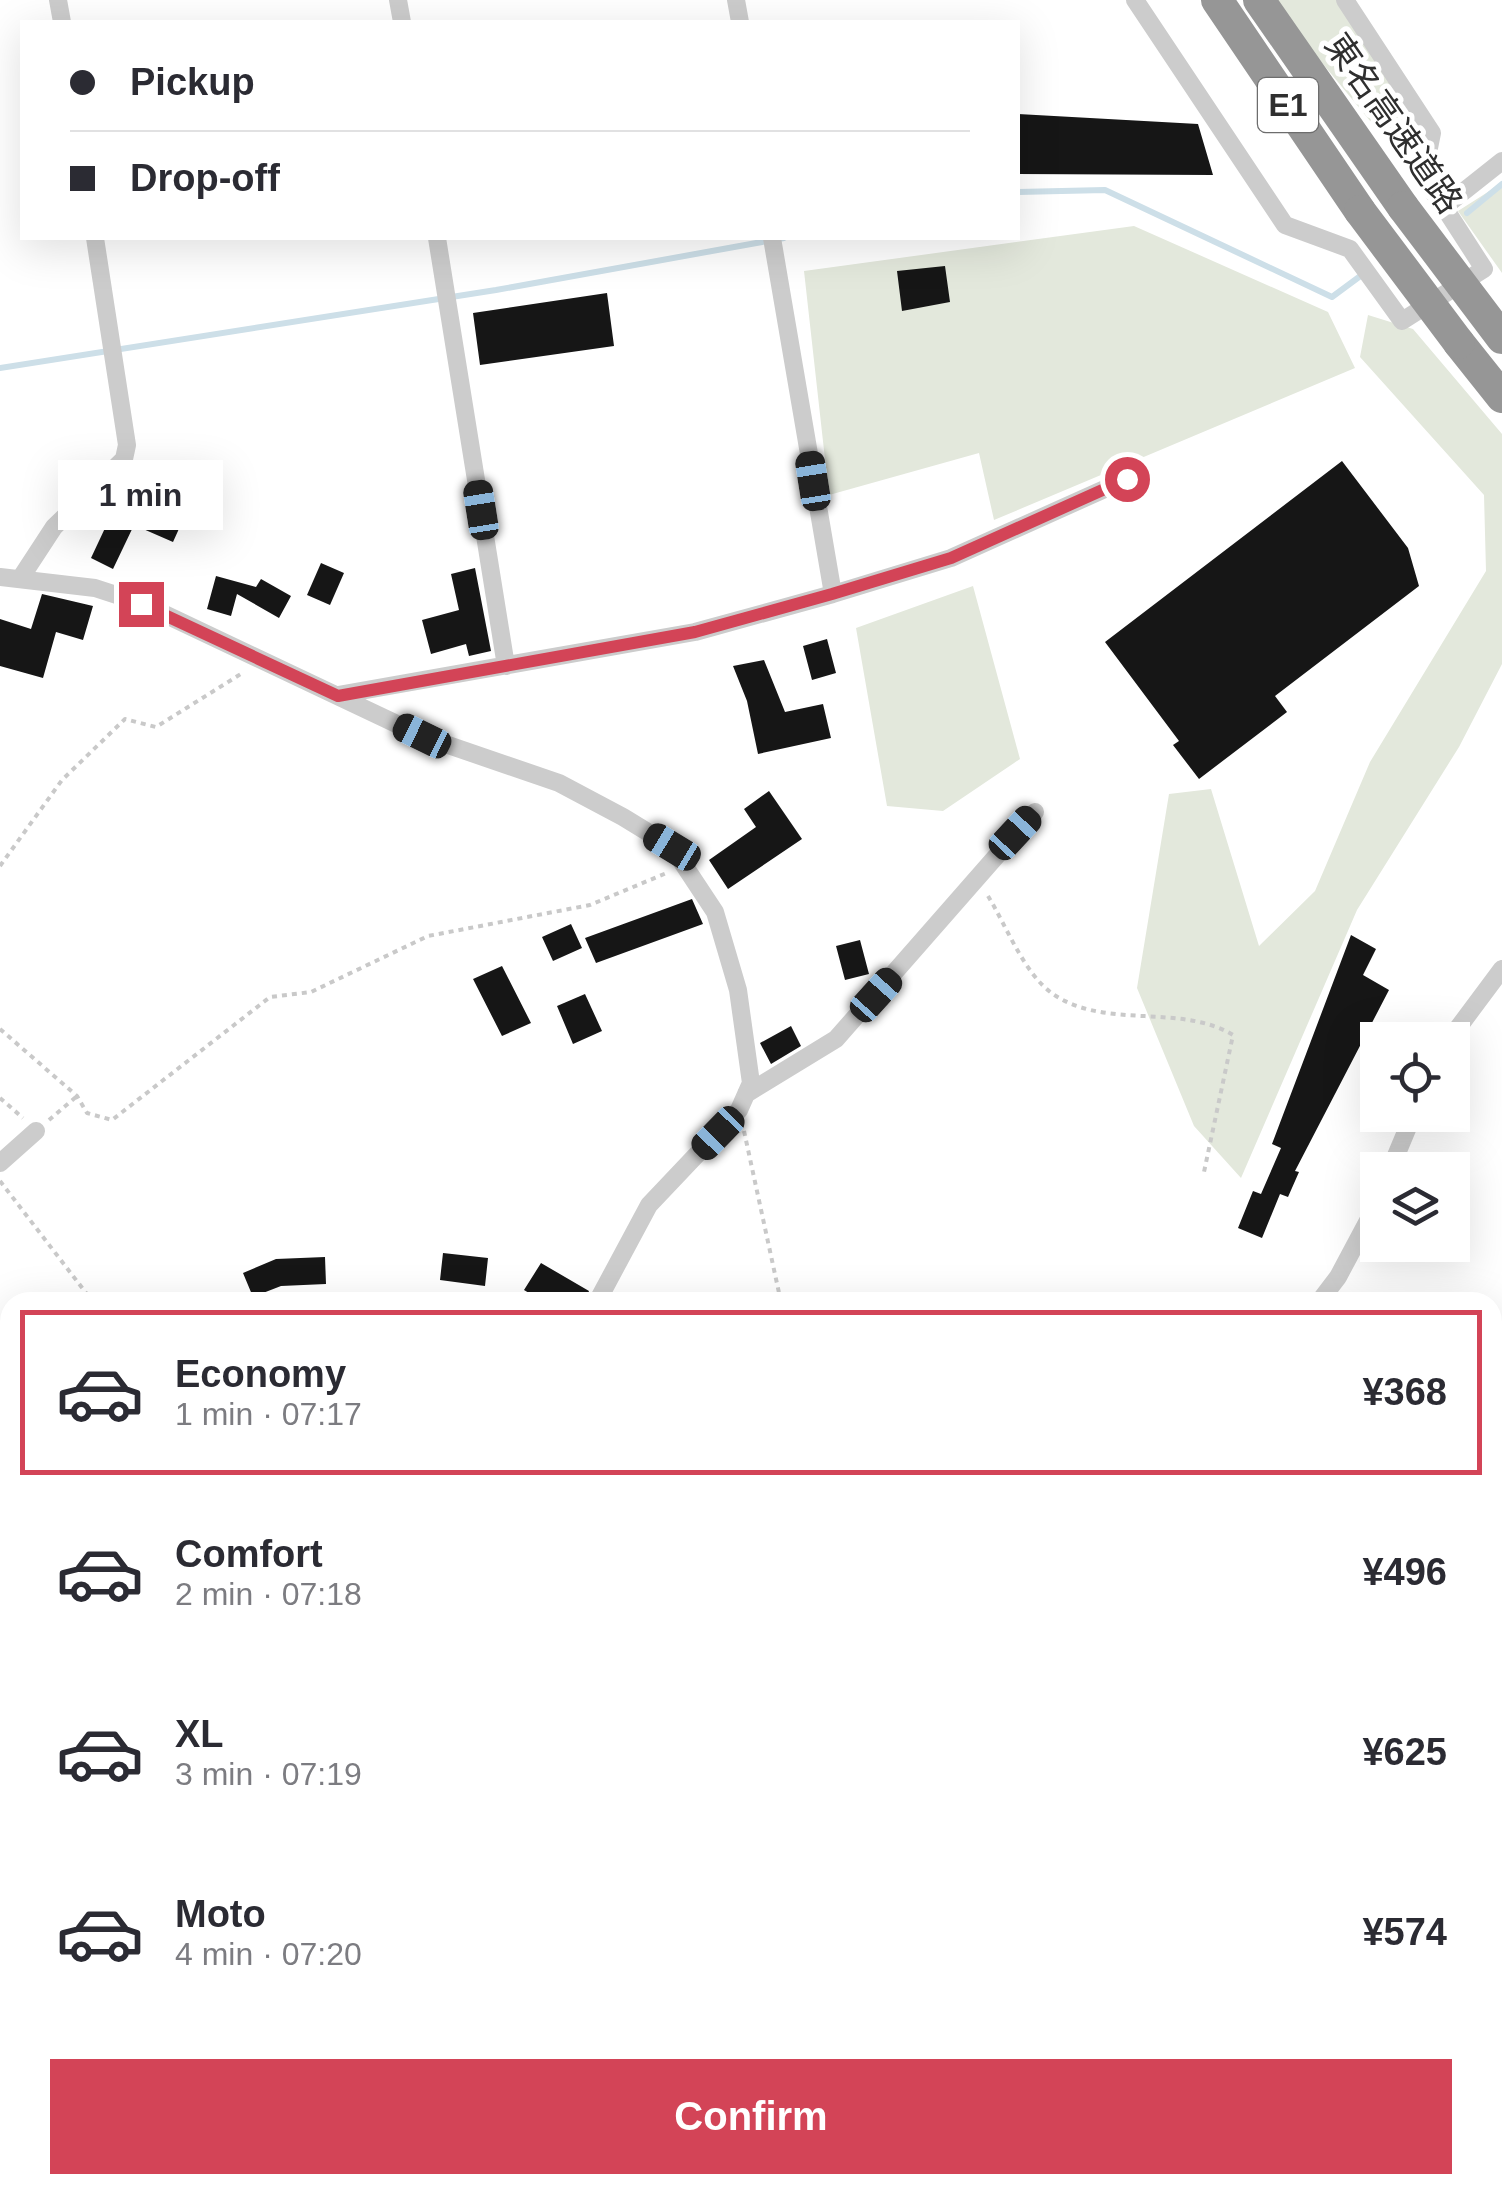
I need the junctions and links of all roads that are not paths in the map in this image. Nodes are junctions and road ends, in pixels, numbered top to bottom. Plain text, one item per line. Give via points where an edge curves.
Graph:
1 (1135, 0) edge
2 (1217, 0) edge
3 (1259, 0) edge
4 (1345, 0) edge
5 (1502, 160) edge
6 (1444, 207) junction
7 (95, 240) edge
8 (437, 240) edge
9 (774, 246) edge
10 (1502, 338) edge
11 (1502, 396) edge
12 (1127, 479) dead end
13 (0, 577) edge
14 (20, 579) junction
15 (832, 594) junction
16 (506, 666) junction
17 (338, 696) junction
18 (1035, 812) dead end
19 (1502, 970) edge
20 (1463, 1022) edge
21 (742, 1102) junction
22 (36, 1131) dead end
23 (0, 1164) edge
24 (1360, 1236) edge
25 (602, 1292) edge
26 (1327, 1292) edge

1 - 6 street via 1286,224 1350,249 1402,321 1484,269
2 - 11 highway, E1, bridge via 1360,211
3 - 10 highway, 東名高速道路 / E1, bridge
4 - 6 street via 1432,133 1423,178
5 - 6 street
7 - 14 street via 127,446 124,459 54,528
8 - 16 street
9 - 15 street
12 - 15 street via 951,558
13 - 14 street
14 - 17 street via 126,598
15 - 16 street via 695,632
16 - 17 street
17 - 21 street via 422,736 559,783 672,847 715,912 738,990 751,1083
18 - 21 street via 836,1039
19 - 20 street
21 - 25 street via 649,1205
22 - 23 street
24 - 26 street

